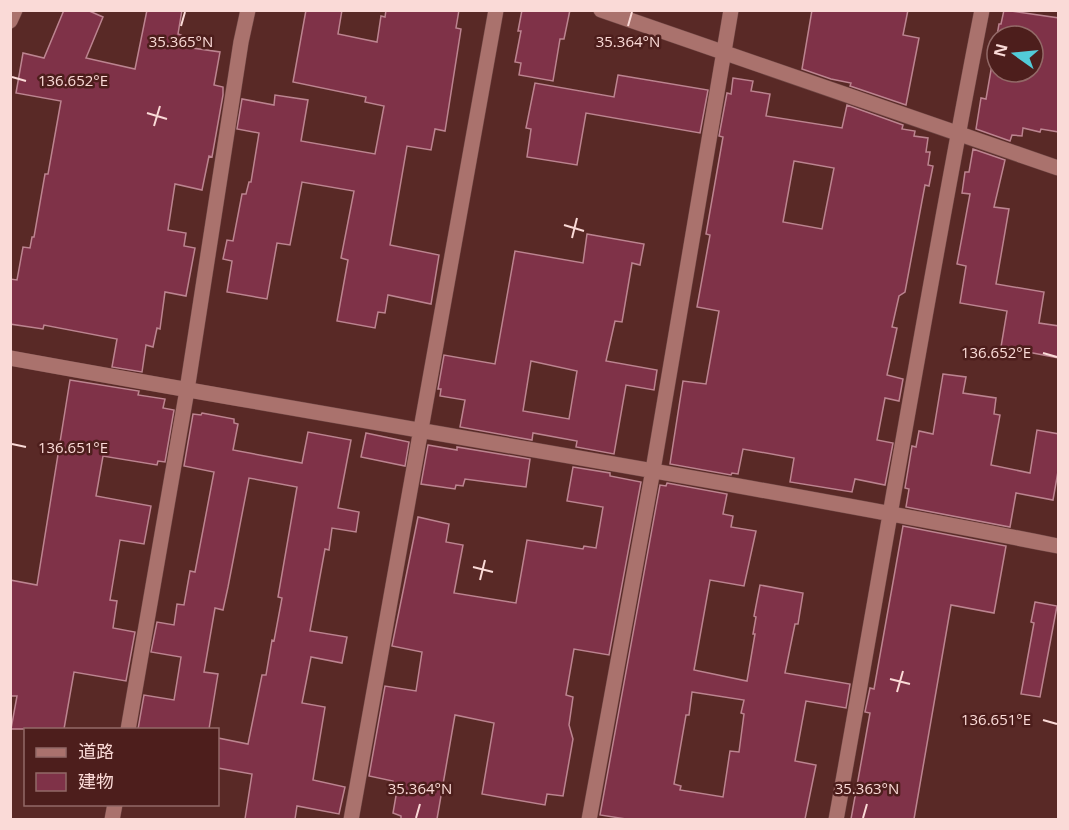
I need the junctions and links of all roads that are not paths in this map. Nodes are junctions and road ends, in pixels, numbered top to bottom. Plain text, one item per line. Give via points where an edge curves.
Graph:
1 (15, 10) edge
2 (248, 10) edge
3 (496, 10) edge
4 (600, 10) edge
5 (731, 10) edge
6 (982, 10) edge
7 (10, 21) edge
8 (724, 53) junction
9 (958, 133) junction
10 (1059, 168) edge
11 (10, 358) edge
12 (187, 390) junction
13 (420, 430) junction
14 (653, 470) junction
15 (891, 513) junction
16 (1059, 546) edge
17 (128, 728) edge
18 (351, 819) edge
19 (589, 819) edge
20 (836, 819) edge

1 - 7 street
2 - 12 street
3 - 13 street
4 - 8 street
5 - 8 street
6 - 9 street
8 - 9 street
8 - 14 street
9 - 10 street
9 - 15 street
11 - 12 street
12 - 13 street
12 - 17 street
13 - 14 street
13 - 18 street
14 - 15 street
14 - 19 street
15 - 16 street
15 - 20 street

